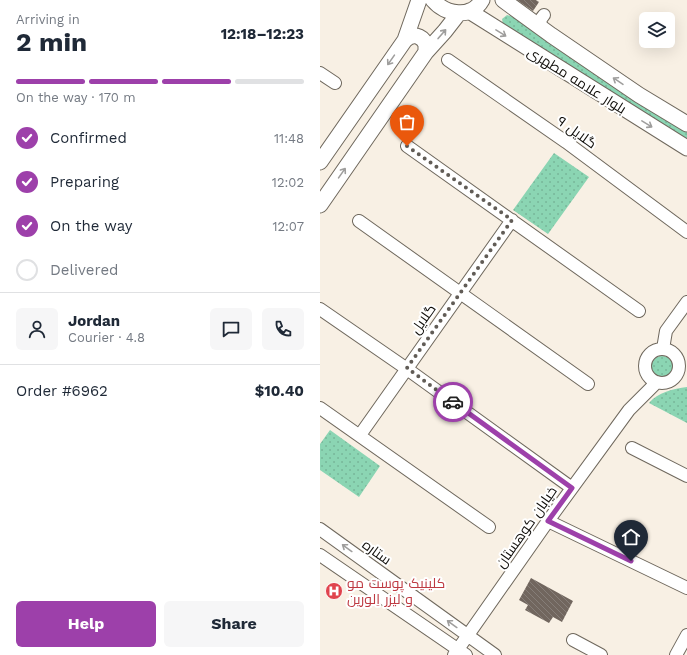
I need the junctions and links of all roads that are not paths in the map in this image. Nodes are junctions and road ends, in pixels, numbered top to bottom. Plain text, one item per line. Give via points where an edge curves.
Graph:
1 (419, 0) edge
2 (433, 0) edge
3 (482, 0) edge
4 (503, 0) edge
5 (464, 12) junction
6 (405, 40) junction
7 (426, 52) junction
8 (448, 60) dead end
9 (320, 73) edge
10 (335, 83) dead end
11 (687, 124) edge
12 (407, 146) dead end
13 (687, 148) edge
14 (320, 162) edge
15 (320, 206) edge
16 (512, 220) junction
17 (359, 221) dead end
18 (687, 232) edge
19 (460, 292) junction
20 (687, 302) edge
21 (320, 309) edge
22 (638, 311) dead end
23 (663, 349) junction
24 (407, 368) junction
25 (683, 371) edge
26 (657, 382) junction
27 (588, 384) dead end
28 (320, 408) edge
29 (360, 435) junction
30 (632, 448) dead end
31 (687, 476) edge
32 (572, 488) junction
33 (548, 521) junction
34 (489, 527) dead end
35 (320, 529) edge
36 (320, 554) edge
37 (687, 588) edge
38 (687, 635) edge
39 (468, 636) junction
40 (573, 640) dead end
41 (459, 653) edge
42 (495, 655) edge
43 (601, 655) edge
44 (676, 655) edge

1 - 6 main road
2 - 5 main road, بلوار علامه مطهری via 450,12
3 - 5 main road
11 -> 4 main road, بلوار علامه مطهری via 639,95 543,21
7 -> 5 main road
5 -> 13 main road, بلوار علامه مطهری
6 - 7 main road via 412,36 420,37 426,44
6 -> 14 main road
15 -> 7 main road
8 - 18 street, گلایل ۹ via 566,142
9 - 10 street
12 - 16 street
16 - 19 street, گلایل
16 - 22 street
17 - 19 street
19 - 24 street, گلایل
19 - 27 street
20 - 23 street via 666,331
21 - 24 street
23 - 25 street via 674,353
23 - 26 street via 652,352 646,360 646,371 652,380
24 - 29 street, گلایل
24 - 32 street
25 - 26 street via 668,382
26 - 32 street, خیابان کوهستان via 629,410
28 - 29 street
29 - 34 street
30 - 31 street
32 - 33 street, خیابان کوهستان
33 - 37 street
33 - 39 street, خیابان کوهستان
39 -> 35 street, ستاره
36 - 41 street
38 - 44 street
39 - 41 street, خیابان کوهستان
39 - 42 street, ستاره
40 - 43 street

